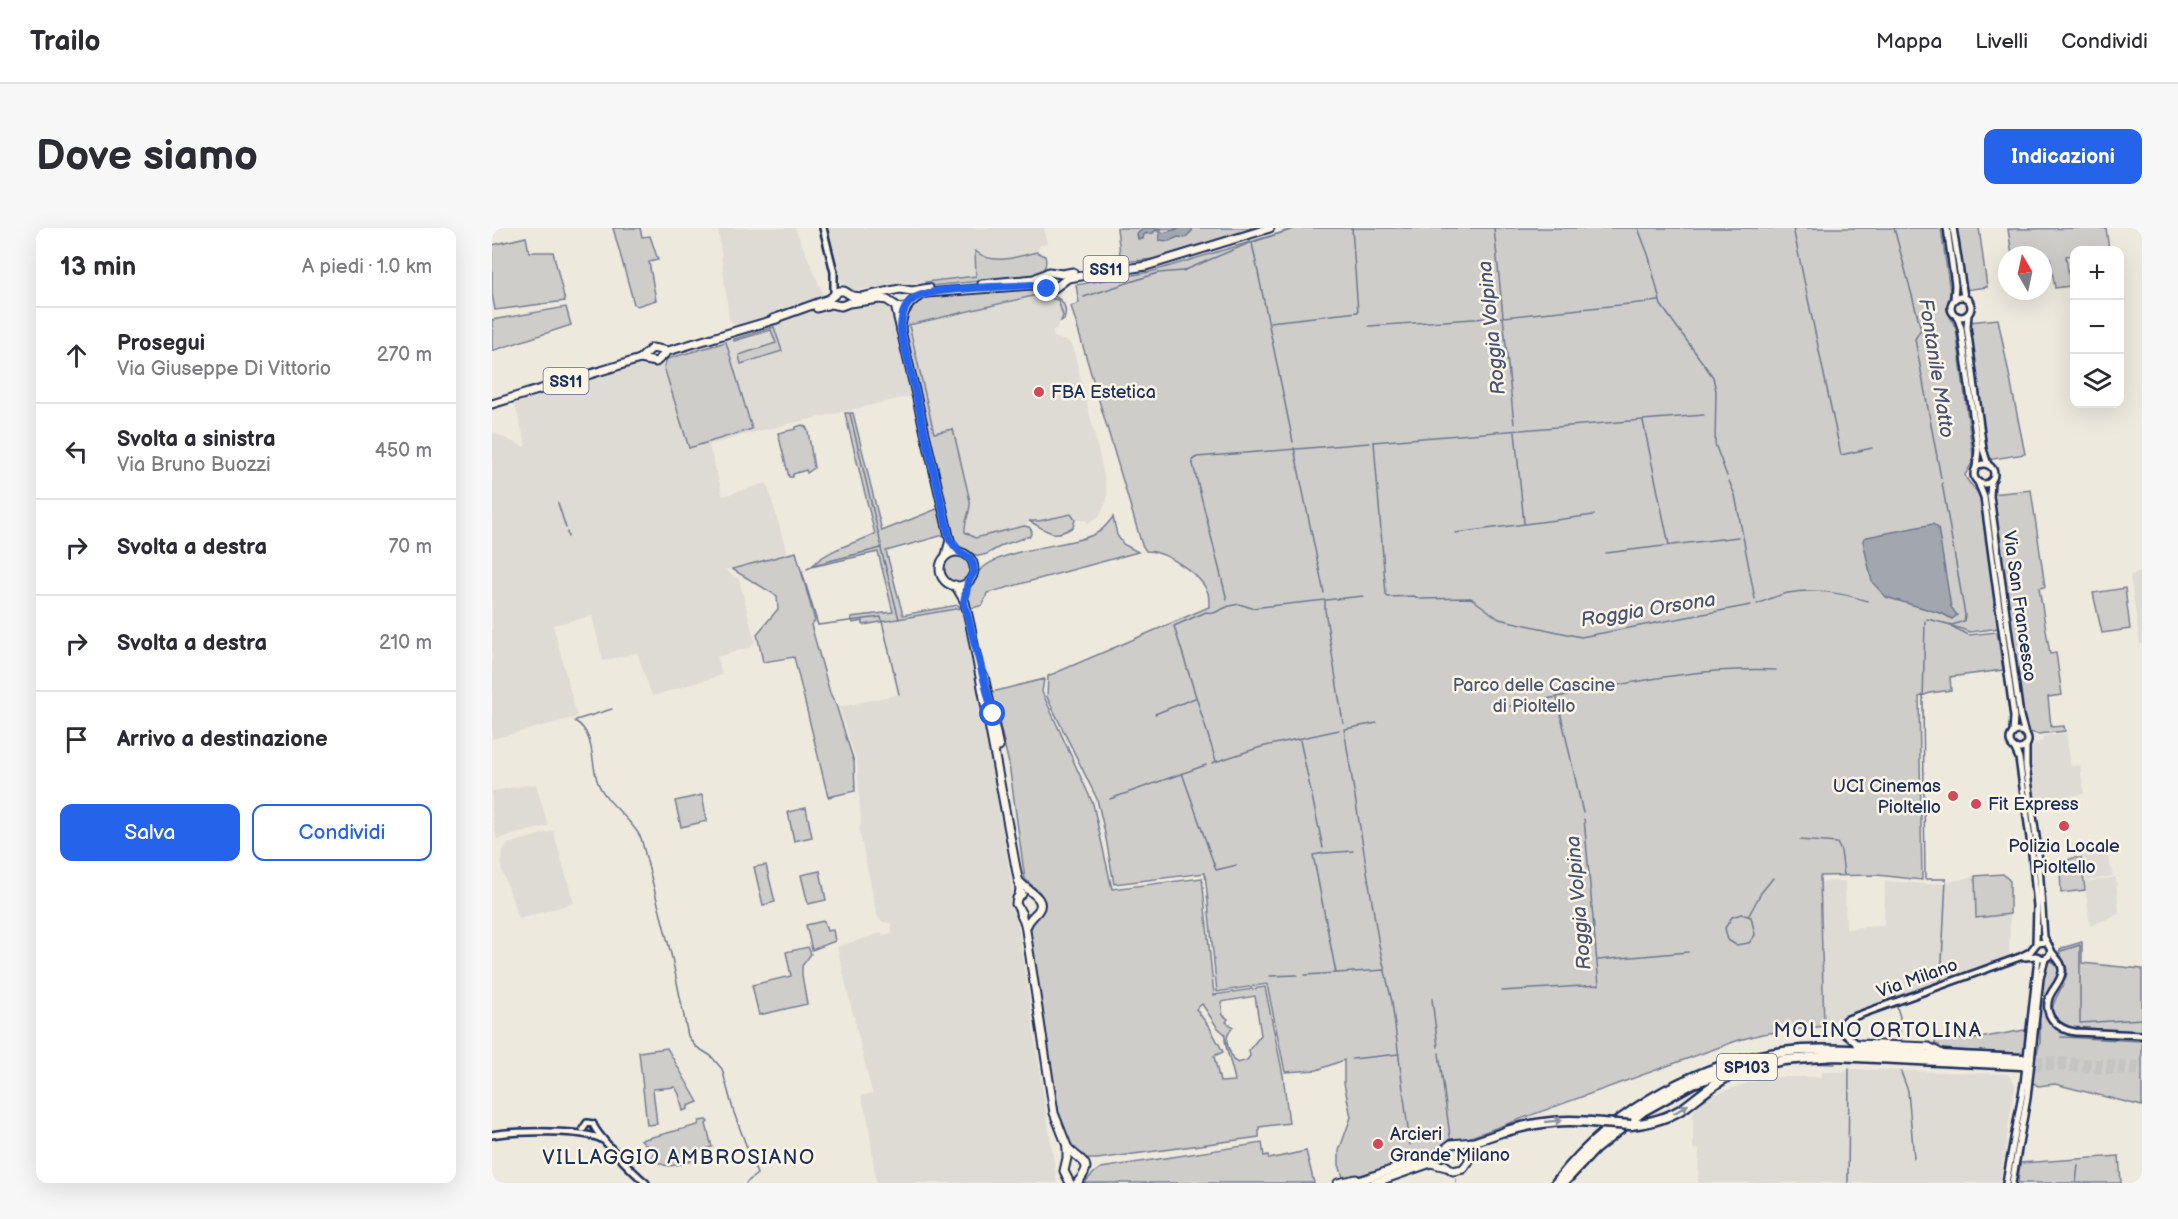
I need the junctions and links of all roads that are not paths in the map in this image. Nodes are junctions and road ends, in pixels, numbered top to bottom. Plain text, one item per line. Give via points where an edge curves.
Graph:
1 (823, 228) edge
2 (1270, 228) edge
3 (1947, 228) edge
4 (1953, 228) edge
5 (1156, 263) junction
6 (834, 272) junction
7 (1055, 272) junction
8 (1044, 274) junction
9 (1060, 283) junction
10 (1045, 288) junction
11 (895, 291) junction
12 (907, 291) junction
13 (845, 293) junction
14 (833, 295) junction
15 (1965, 297) junction
16 (1954, 300) junction
17 (835, 304) junction
18 (846, 304) junction
19 (894, 304) junction
20 (908, 304) junction
21 (1968, 314) junction
22 (1957, 316) junction
23 (773, 320) junction
24 (901, 331) junction
25 (660, 354) junction
26 (648, 357) junction
27 (492, 404) edge
28 (1988, 465) junction
29 (1976, 468) junction
30 (1991, 481) junction
31 (1978, 482) junction
32 (950, 540) junction
33 (960, 552) junction
34 (946, 555) junction
35 (968, 582) junction
36 (955, 585) junction
37 (964, 602) junction
38 (2013, 733) junction
39 (2025, 734) junction
40 (2026, 746) junction
41 (2014, 747) junction
42 (1016, 876) junction
43 (1030, 892) junction
44 (1019, 895) junction
45 (1020, 913) junction
46 (1034, 914) junction
47 (1026, 932) junction
48 (2045, 942) junction
49 (2035, 945) junction
50 (2051, 951) junction
51 (2020, 957) junction
52 (2037, 957) junction
53 (2046, 958) junction
54 (2062, 966) junction
55 (2142, 1035) edge
56 (1857, 1044) joint
57 (1944, 1055) junction
58 (1924, 1060) junction
59 (1506, 1131) joint
60 (492, 1135) edge
61 (1487, 1138) junction
62 (1067, 1146) junction
63 (1078, 1158) junction
64 (1067, 1162) junction
65 (1379, 1174) junction
66 (1398, 1174) junction
67 (1070, 1181) edge
68 (1078, 1181) edge
69 (646, 1183) edge
70 (1338, 1183) edge
71 (1353, 1183) edge
72 (1374, 1183) edge
73 (1388, 1183) edge
74 (1556, 1183) edge
75 (1563, 1183) edge
76 (2006, 1183) edge
77 (2012, 1183) edge

1 - 6 street
2 - 5 main road, SS11
3 - 16 street
4 - 15 street
5 - 7 main road, SS11
5 - 9 main road, SS11 via 1070,277
6 - 13 street
6 - 14 street
7 - 8 main road, SS11
7 - 9 main road, SS11
8 - 10 main road
8 - 12 main road, SS11 via 1032,279
9 - 10 main road, SS11 via 1054,289
10 - 20 main road, SS11 via 1032,285 933,292
11 - 12 main road, SS11
11 - 13 main road, SS11 via 862,297
11 - 19 main road
12 - 20 main road
13 - 14 main road, SS11 via 837,291
13 - 18 main road
14 - 17 main road
14 - 23 main road, SS11
15 - 16 street
15 - 21 street via 1971,305
16 - 22 street via 1952,309
17 - 18 main road, SS11
17 - 23 main road, SS11
18 - 19 main road, SS11 via 880,299
19 - 20 main road, SS11 via 900,308
19 - 24 main road
20 - 24 main road via 901,318
21 - 22 street
21 - 28 street via 1977,405
22 - 29 street via 1978,450
23 - 25 main road, SS11
24 - 32 main road
25 - 26 main road, SS11 via 656,362
25 - 26 main road, SS11 via 652,348
26 - 27 main road, SS11
28 - 29 street
28 - 30 street via 1994,472
29 - 31 street via 1974,476
30 - 31 street
30 - 39 street, Via San Francesco via 2018,705
31 - 38 street, Via San Francesco via 1984,497
32 - 33 main road
32 - 34 main road
33 - 34 main road
33 - 35 main road via 968,555 973,564
34 - 36 main road via 940,574
35 - 36 main road
35 - 37 main road
36 - 37 main road
37 - 42 main road
38 - 39 street
38 - 41 street via 2010,740
39 - 40 street
40 - 41 street
40 - 48 street
41 - 49 street via 2019,758 2032,853 2037,906
42 - 43 main road
42 - 44 main road
43 - 44 main road
43 - 46 main road via 1040,901
44 - 45 main road via 1016,904
45 - 46 main road
45 - 47 main road
46 - 47 main road
47 - 62 main road via 1054,1113
48 - 49 street
48 - 50 street
49 - 51 street, Via Milano
49 - 52 street via 2033,952
50 - 53 street
50 - 54 street
51 - 52 street, Via Milano
51 - 56 street, Via Milano via 1845,1020 1842,1030
52 - 53 street
52 - 76 street via 2024,1084
53 - 54 street
53 - 77 street
54 - 55 street via 2062,975 2048,1005 2058,1026 2075,1032
56 - 57 main road via 1929,1047
57 - 58 highway, SP103 via 2022,1062
57 - 74 highway, SP103 via 1809,1050 1764,1055 1720,1066 1667,1089 1629,1113 1583,1152
59 -> 58 highway, SP103, bridge via 1558,1120 1631,1125 1653,1122 1674,1113 1735,1073 1779,1063
58 - 75 highway, SP103 via 1809,1057 1759,1064 1704,1079 1632,1118
59 - 61 main road
60 - 69 street via 588,1132 603,1140
61 - 65 main road via 1452,1144
61 - 66 main road via 1471,1150 1463,1169 1454,1171 1431,1163
62 - 63 main road
62 - 64 main road
63 - 64 main road
63 - 68 main road via 1087,1169
64 - 67 main road via 1064,1171
65 - 70 main road
65 - 71 main road
66 - 72 main road
66 - 73 street
67 - 68 main road

